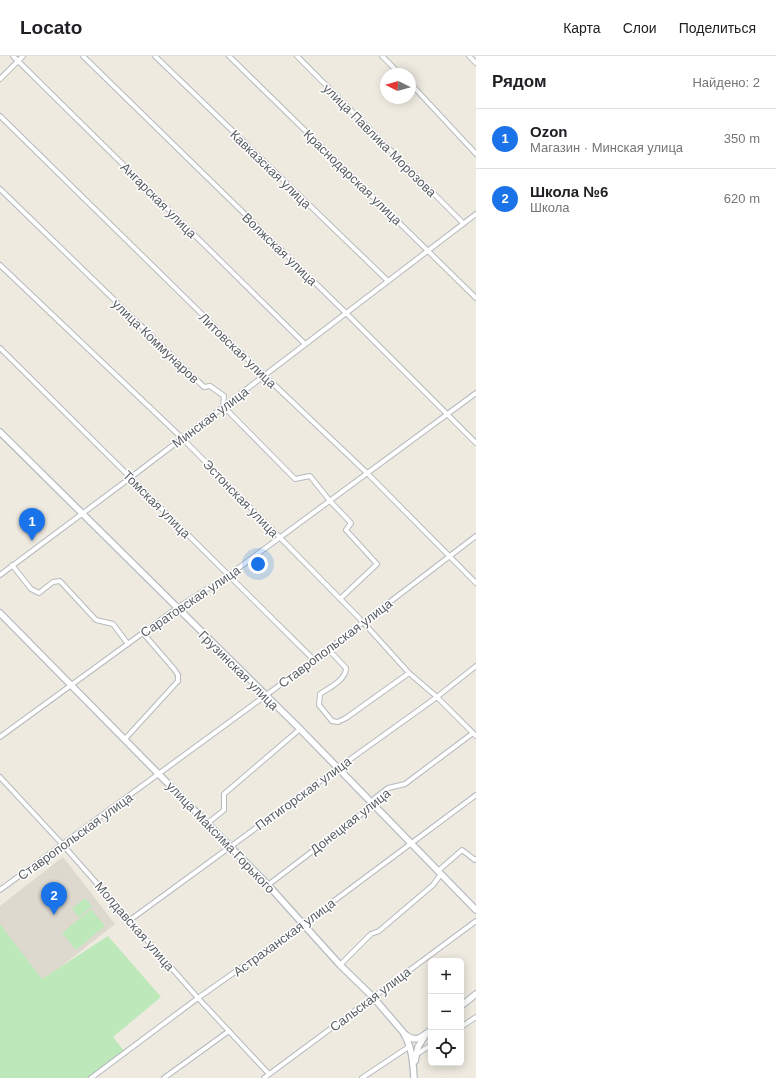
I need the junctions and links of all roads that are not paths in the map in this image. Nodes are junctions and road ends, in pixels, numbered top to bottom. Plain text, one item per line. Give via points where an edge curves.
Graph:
1 (13, 56) edge
2 (23, 56) edge
3 (83, 56) edge
4 (155, 56) edge
5 (229, 56) edge
6 (297, 56) edge
7 (382, 56) edge
8 (469, 56) edge
9 (18, 61) junction
10 (476, 63) edge
11 (394, 68) edge
12 (0, 79) edge
13 (416, 89) edge
14 (0, 116) edge
15 (476, 154) edge
16 (0, 189) edge
17 (476, 214) edge
18 (463, 223) junction
19 (428, 251) junction
20 (0, 265) edge
21 (388, 281) junction
22 (476, 298) edge
23 (346, 313) junction
24 (305, 344) junction
25 (0, 348) edge
26 (264, 376) junction
27 (476, 393) edge
28 (223, 406) junction
29 (448, 414) junction
30 (0, 432) edge
31 (182, 438) junction
32 (476, 443) edge
33 (367, 473) junction
34 (130, 478) junction
35 (330, 501) junction
36 (82, 513) junction
37 (476, 536) edge
38 (280, 538) junction
39 (450, 556) junction
40 (12, 565) junction
41 (0, 575) edge
42 (229, 576) junction
43 (476, 583) edge
44 (340, 599) junction
45 (177, 608) junction
46 (0, 613) edge
47 (363, 622) junction
48 (143, 633) junction
49 (128, 644) junction
50 (328, 649) junction
51 (314, 660) junction
52 (476, 666) edge
53 (409, 673) junction
54 (72, 685) junction
55 (265, 695) junction
56 (437, 697) junction
57 (300, 729) junction
58 (475, 735) edge
59 (0, 737) edge
60 (125, 739) junction
61 (338, 768) junction
62 (159, 774) junction
63 (0, 778) edge
64 (476, 795) edge
65 (372, 803) junction
66 (208, 823) junction
67 (411, 842) junction
68 (63, 845) junction
69 (230, 846) junction
70 (476, 859) edge
71 (440, 873) junction
72 (268, 885) junction
73 (0, 890) edge
74 (476, 910) edge
75 (130, 920) junction
76 (476, 921) edge
77 (303, 924) junction
78 (340, 965) junction
79 (476, 994) edge
80 (373, 997) junction
81 (198, 998) junction
82 (464, 1004) edge
83 (476, 1017) edge
84 (464, 1025) edge
85 (228, 1031) junction
86 (403, 1032) junction
87 (426, 1034) joint
88 (410, 1046) junction
89 (428, 1047) edge
90 (416, 1054) junction
91 (269, 1074) junction
92 (91, 1078) edge
93 (164, 1078) edge
94 (264, 1078) edge
95 (362, 1078) edge
96 (414, 1078) edge

1 - 9 street, Ангарская улица
2 - 9 street
3 - 23 street, Волжская улица
4 - 21 street, Кавказская улица
5 - 19 street, Краснодарская улица
6 - 18 street, улица Павлика Морозова
7 - 11 street
8 - 10 street
9 - 12 street
9 - 24 street, Ангарская улица
13 - 15 street
14 - 26 street, Литовская улица
16 - 28 street, улица Коммунаров via 204,387 210,386 224,396
17 - 18 street, Минская улица
18 - 19 street, Минская улица
19 - 21 street, Минская улица
19 - 22 street, Краснодарская улица
20 - 31 street, Эстонская улица
21 - 23 street, Минская улица
23 - 24 street, Минская улица
23 - 29 street, Волжская улица
24 - 26 street, Минская улица
25 - 34 street, Томская улица
26 - 28 street, Минская улица
26 - 33 street, Литовская улица
27 - 29 street, Саратовская улица
28 - 31 street, Минская улица
28 - 35 street, улица Коммунаров via 294,479 310,476
29 - 32 street, Волжская улица
29 - 33 street, Саратовская улица
30 - 36 main road, Грузинская улица
31 - 34 street, Минская улица
31 - 38 street, Эстонская улица
33 - 35 street, Саратовская улица
33 - 39 street, Литовская улица
34 - 36 street, Минская улица
34 - 42 street, Томская улица
35 - 38 street, Саратовская улица
35 - 44 street, улица Коммунаров via 351,523 346,530 377,564
36 - 40 street, Минская улица
36 - 45 main road, Грузинская улица
37 - 39 street, Ставропольская улица
38 - 42 street, Саратовская улица
38 - 44 street, Эстонская улица
39 - 43 street, Литовская улица
39 - 47 street, Ставропольская улица
40 - 41 street, Минская улица
40 - 49 street via 31,589 39,593 53,582 60,582 96,620 113,624
42 - 45 street, Саратовская улица
42 - 51 street, Томская улица
44 - 47 street, Эстонская улица
45 - 48 street, Саратовская улица
45 - 55 main road, Грузинская улица
46 - 54 main road, улица Максима Горького
47 - 50 street, Ставропольская улица
47 - 53 street, Эстонская улица
48 - 49 street, Саратовская улица
48 - 60 street via 174,669 178,681
49 - 54 street, Саратовская улица
50 - 51 street, Ставропольская улица
50 - 53 street via 346,668 342,678 320,694 319,705 332,721 338,722 346,718
51 - 55 street, Ставропольская улица
52 - 56 street, Пятигорская улица
53 - 56 street, Эстонская улица
54 - 59 street, Саратовская улица
54 - 60 main road, улица Максима Горького
55 - 57 main road, Грузинская улица
55 - 62 street, Ставропольская улица
56 - 58 street, Эстонская улица
56 - 61 street, Пятигорская улица
57 - 61 main road, Грузинская улица
57 - 66 street via 224,794 224,810
58 - 65 street, Донецкая улица via 405,784 388,788
60 - 62 main road, улица Максима Горького
61 - 65 main road, Грузинская улица
61 - 69 street, Пятигорская улица
62 - 66 main road, улица Максима Горького
62 - 68 street, Ставропольская улица
63 - 68 street, Молдавская улица
64 - 67 street, Астраханская улица
65 - 67 main road, Грузинская улица
65 - 72 street, Донецкая улица via 368,809
66 - 69 main road, улица Максима Горького
67 - 71 main road, Грузинская улица
67 - 77 street, Астраханская улица
68 - 73 street, Ставропольская улица
68 - 75 street, Молдавская улица
69 - 72 main road, улица Максима Горького
69 - 75 street, Пятигорская улица
70 - 71 street via 462,850
71 - 74 main road, Грузинская улица
71 - 78 street via 433,885 379,931 372,934
72 - 77 main road, улица Максима Горького
75 - 81 street, Молдавская улица
76 - 80 street, Сальская улица
77 - 78 main road, улица Максима Горького
77 - 81 street, Астраханская улица
78 - 80 main road, улица Максима Горького
79 - 82 main road
80 - 86 main road, улица Максима Горького
80 - 91 street, Сальская улица
81 - 85 street, Молдавская улица
81 - 92 street, Астраханская улица
83 - 84 street
85 - 91 street, Молдавская улица
85 - 93 street
86 - 87 main road via 416,1040
86 - 88 main road, улица Максима Горького
87 - 90 main road
88 - 95 street
88 - 96 main road, улица Максима Горького
89 - 90 street
90 - 96 main road
91 - 94 street, Сальская улица

